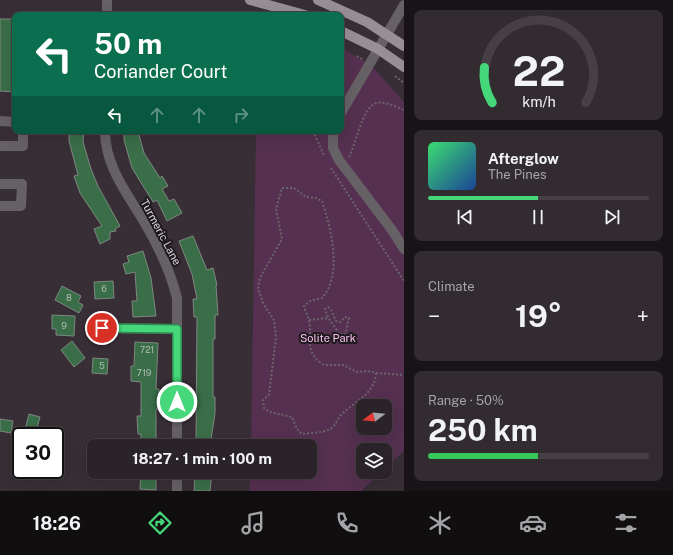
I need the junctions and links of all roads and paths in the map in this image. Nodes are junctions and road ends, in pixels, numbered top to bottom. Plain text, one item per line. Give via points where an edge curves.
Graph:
1 (107, 0) edge
2 (250, 0) edge
3 (318, 0) edge
4 (330, 2) edge
5 (404, 5) edge
6 (107, 12) edge
7 (293, 12) edge
8 (344, 32) edge
9 (387, 33) junction
10 (404, 46) edge
11 (378, 49) junction
12 (404, 67) edge
13 (395, 76) dead end
14 (404, 83) edge
15 (344, 108) edge
16 (404, 110) edge
17 (0, 122) edge
18 (12, 122) edge
19 (23, 134) edge
20 (104, 134) edge
21 (314, 134) edge
22 (333, 134) edge
23 (0, 146) edge
24 (326, 157) dead end
25 (329, 163) dead end
26 (341, 164) junction
27 (0, 184) edge
28 (0, 206) edge
29 (404, 249) edge
30 (404, 281) edge
31 (329, 318) junction
32 (309, 320) junction
33 (102, 328) dead end
34 (177, 329) junction
35 (376, 373) junction
36 (404, 375) edge
37 (177, 439) edge
38 (177, 479) edge
39 (177, 491) edge

1 - 6 street
2 - 7 main road
3 - 4 main road
4 - 9 main road
5 - 9 street
8 - 11 main road
9 - 10 main road
9 - 11 street
11 - 12 main road
11 - 15 street
13 - 14 path
16 - 26 path via 380,102 373,105 365,115 350,157
17 - 18 street
19 - 23 street via 23,146
20 - 34 street, Turmeric Lane via 113,170 157,244 173,280 177,298
21 - 24 path
22 - 26 street via 333,148
25 - 30 path
26 - 29 street
27 - 28 street via 22,184 20,206
31 - 31 path via 325,309 328,308 331,309 336,321 341,322 344,317 349,318 345,335 339,334
31 - 32 path
32 - 35 path via 312,356 318,362 324,365 343,365 357,372
32 - 35 path via 304,306 310,301 322,298 331,282 333,249 329,224 322,202 306,197 294,188 282,188 276,209 282,239 260,278 258,289 264,305 274,320 276,337 271,384 269,394 263,400 264,408 292,417 302,434 329,430 340,416 371,389 376,380
33 - 34 street
34 - 37 street, Turmeric Lane
35 - 36 path
38 - 39 street

